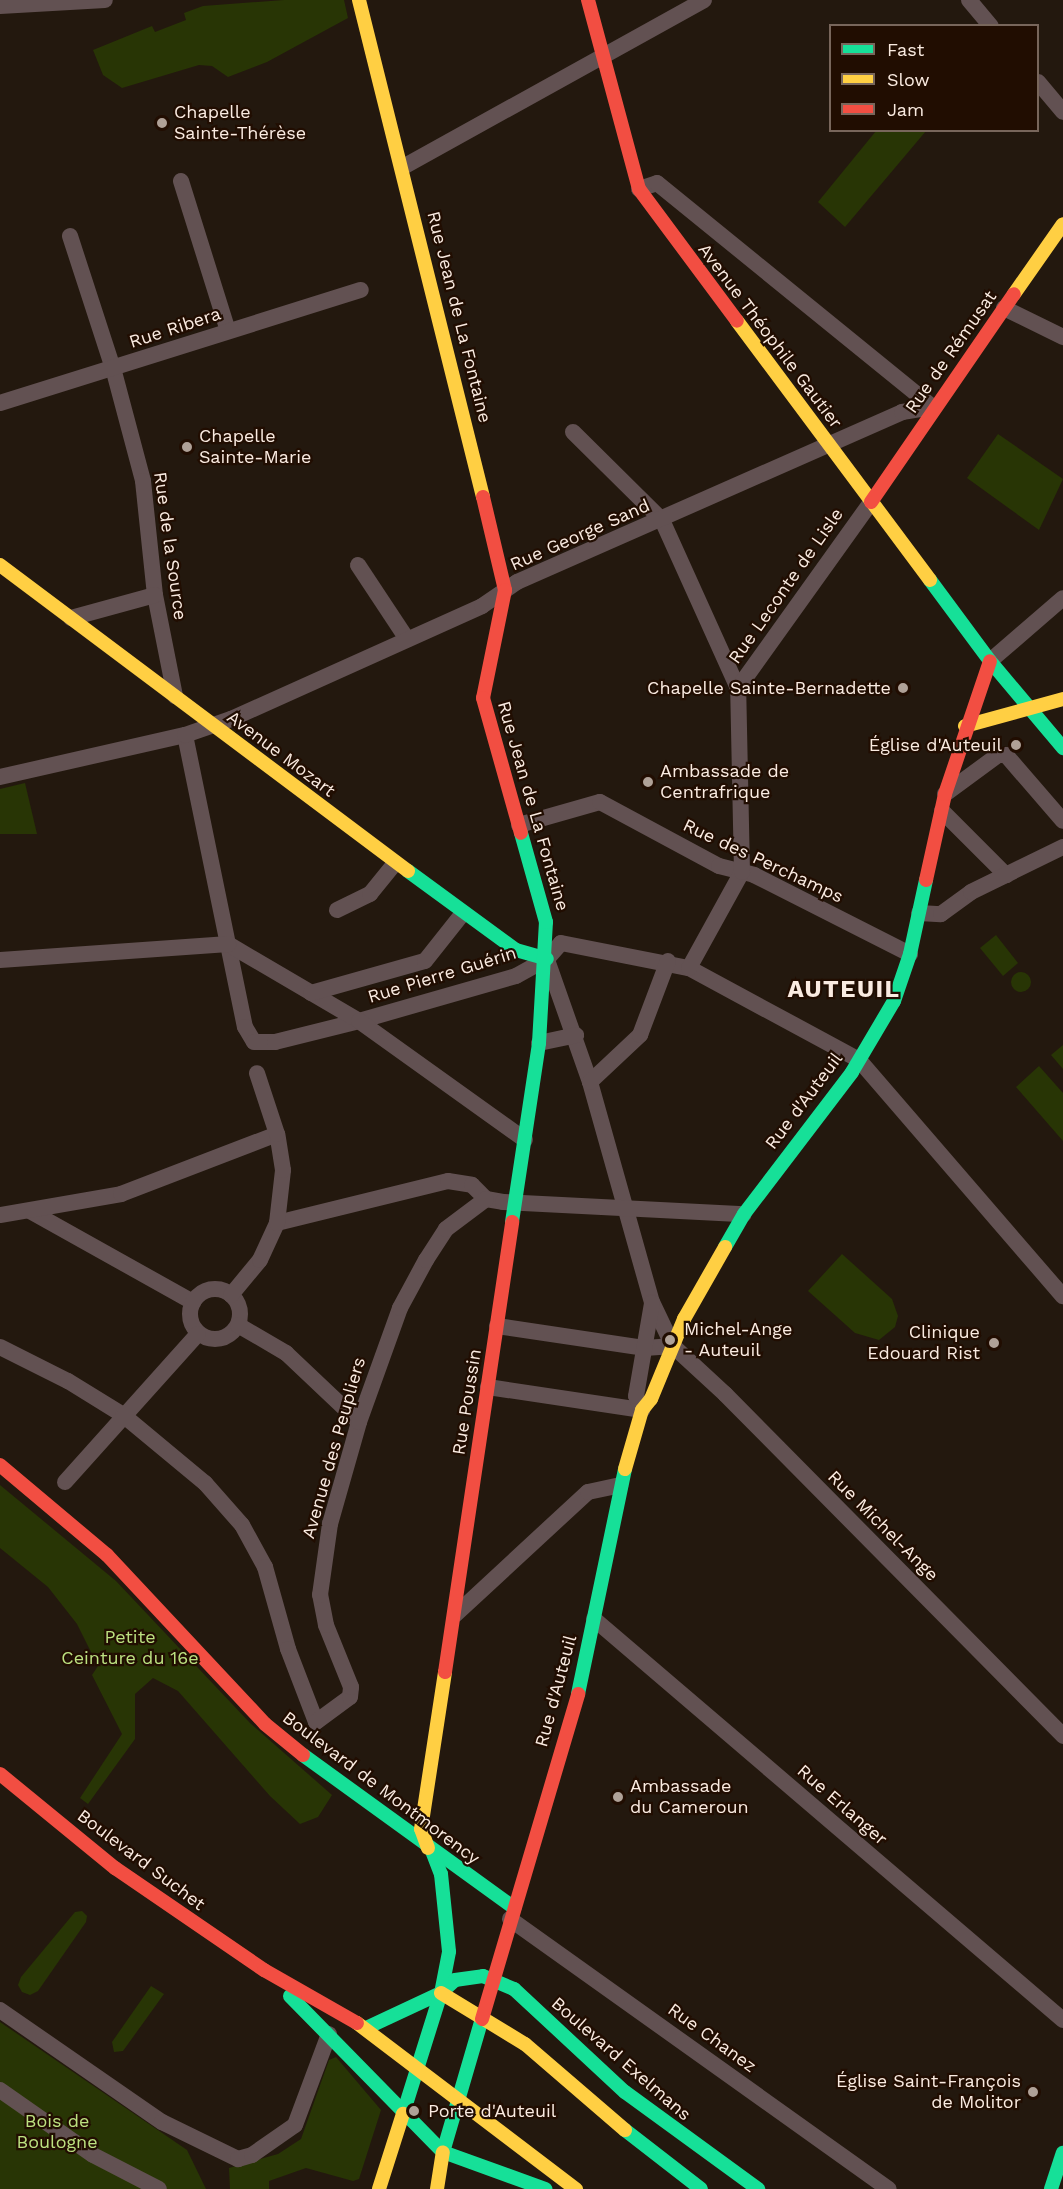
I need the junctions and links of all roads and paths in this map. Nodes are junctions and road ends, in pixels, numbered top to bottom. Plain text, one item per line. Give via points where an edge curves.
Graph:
1 (105, 0) edge
2 (359, 0) edge
3 (588, 0) edge
4 (704, 0) edge
5 (969, 0) edge
6 (40, 2) edge
7 (0, 6) edge
8 (989, 24) edge
9 (603, 56) junction
10 (1039, 83) edge
11 (1063, 112) edge
12 (404, 167) junction
13 (181, 181) dead end
14 (639, 189) junction
15 (680, 201) junction
16 (660, 218) junction
17 (1063, 224) edge
18 (70, 236) dead end
19 (361, 290) dead end
20 (1004, 308) junction
21 (228, 331) junction
22 (1063, 337) edge
23 (113, 368) junction
24 (0, 403) edge
25 (933, 407) junction
26 (573, 432) dead end
27 (828, 446) junction
28 (871, 502) junction
29 (662, 520) junction
30 (0, 565) edge
31 (358, 565) dead end
32 (505, 590) junction
33 (155, 596) junction
34 (1063, 598) edge
35 (71, 618) junction
36 (407, 639) junction
37 (990, 661) junction
38 (738, 688) junction
39 (175, 696) junction
40 (1063, 699) edge
41 (1028, 707) junction
42 (213, 725) junction
43 (966, 726) junction
44 (185, 735) junction
45 (1063, 748) edge
46 (0, 777) edge
47 (945, 794) junction
48 (942, 811) junction
49 (1063, 821) edge
50 (519, 825) junction
51 (1063, 847) edge
52 (395, 863) junction
53 (742, 872) junction
54 (1006, 875) junction
55 (337, 910) dead end
56 (463, 913) junction
57 (919, 913) junction
58 (228, 944) junction
59 (910, 954) junction
60 (547, 959) junction
61 (0, 960) edge
62 (668, 961) junction
63 (689, 968) junction
64 (311, 993) junction
65 (359, 1021) junction
66 (576, 1035) junction
67 (539, 1043) junction
68 (859, 1060) junction
69 (257, 1073) dead end
70 (590, 1082) junction
71 (277, 1134) junction
72 (525, 1140) junction
73 (491, 1200) junction
74 (516, 1203) junction
75 (627, 1208) junction
76 (30, 1212) junction
77 (744, 1214) junction
78 (0, 1215) edge
79 (277, 1223) junction
80 (231, 1295) junction
81 (1063, 1296) edge
82 (193, 1302) junction
83 (652, 1302) junction
84 (238, 1324) junction
85 (497, 1326) junction
86 (198, 1334) junction
87 (673, 1346) junction
88 (0, 1347) edge
89 (645, 1348) junction
90 (488, 1387) junction
91 (642, 1410) junction
92 (123, 1415) junction
93 (359, 1422) junction
94 (0, 1466) edge
95 (64, 1482) dead end
96 (620, 1485) junction
97 (455, 1615) junction
98 (594, 1619) junction
99 (1063, 1736) edge
100 (0, 1774) edge
101 (430, 1850) junction
102 (445, 1905) junction
103 (512, 1914) junction
104 (264, 1970) junction
105 (493, 1979) junction
106 (441, 1993) junction
107 (0, 2010) edge
108 (482, 2019) junction
109 (1063, 2020) edge
110 (366, 2028) junction
111 (329, 2034) junction
112 (396, 2051) junction
113 (418, 2067) junction
114 (0, 2090) edge
115 (459, 2097) junction
116 (403, 2114) junction
117 (443, 2152) junction
118 (1063, 2153) edge
119 (510, 2183) edge
120 (159, 2189) edge
121 (379, 2189) edge
122 (437, 2189) edge
123 (545, 2189) edge
124 (576, 2189) edge
125 (701, 2189) edge
126 (758, 2189) edge
127 (889, 2189) edge
128 (1051, 2189) edge

1 - 6 street
2 - 12 street, Rue Jean de La Fontaine
3 - 9 street, Avenue Théophile Gautier
4 - 9 street
5 - 8 street
6 - 7 street
9 - 12 street
9 - 14 street, Avenue Théophile Gautier
10 - 11 street
12 - 32 street, Rue Jean de La Fontaine
13 - 21 street
14 - 15 street via 657,183
14 - 16 street, Avenue Théophile Gautier
15 - 16 street
15 - 25 street
16 - 27 street, Avenue Théophile Gautier
17 - 20 street, Rue de Rémusat
18 - 23 street, Rue de la Source
19 - 21 street, Rue Ribera
20 - 22 street
20 - 25 street, Rue de Rémusat
21 - 23 street, Rue Ribera
23 - 24 street, Rue Ribera
23 - 33 street, Rue de la Source via 146,497
25 - 27 street, Rue George Sand via 902,412
25 - 28 street, Rue de Rémusat
26 - 29 street
27 - 28 street, Avenue Théophile Gautier
27 - 29 street, Rue George Sand
28 - 37 street, Avenue Théophile Gautier
28 - 38 street, Rue Leconte de Lisle
29 - 32 street, Rue George Sand
29 - 38 street
30 - 35 street, Avenue Mozart
31 - 36 street
32 - 36 street, Rue George Sand via 482,606
32 - 50 street, Rue Jean de La Fontaine via 483,698
33 - 35 street
33 - 39 street, Rue de la Source
34 - 37 street
35 - 39 street, Avenue Mozart
36 - 42 street, Rue George Sand
37 - 41 street, Avenue Théophile Gautier
37 - 43 street, Rue d'Auteuil
38 - 53 street, Rue Leconte de Lisle
39 - 42 street, Avenue Mozart
40 - 41 street
41 - 43 street
41 - 45 street, Avenue Théophile Gautier
42 - 44 street, Rue George Sand
42 - 52 street, Avenue Mozart
43 - 47 street, Rue d'Auteuil
44 - 46 street, Rue George Sand
44 - 58 street
47 - 48 street, Rue d'Auteuil
47 - 49 street via 998,755 1006,755
48 - 54 street
48 - 57 street, Rue d'Auteuil
50 - 53 street, Rue des Perchamps via 600,802 719,866
50 - 60 street, Rue Jean de La Fontaine via 546,922
51 - 54 street
52 - 55 street via 370,894
52 - 56 street, Avenue Mozart
53 - 59 street, Rue des Perchamps
53 - 63 street
54 - 57 street via 971,892 941,914
56 - 60 street, Avenue Mozart via 516,950
56 - 64 street via 425,961
57 - 59 street, Rue d'Auteuil
58 - 61 street
58 - 64 street
58 - 65 street, Rue Pierre Guérin via 244,1027 254,1042 274,1042
59 - 68 street, Rue d'Auteuil via 894,1000
60 - 62 street, Rue Pierre Guérin via 561,943
60 - 65 street, Rue Pierre Guérin via 516,976
60 - 66 street, Rue Jean de La Fontaine
60 - 67 street, Rue Poussin
62 - 63 street, Rue Pierre Guérin
62 - 70 street via 640,1035
63 - 68 street, Rue Pierre Guérin
64 - 65 street
65 - 72 street
66 - 67 street
66 - 70 street, Rue Jean de La Fontaine
67 - 72 street, Rue Poussin
68 - 77 street, Rue d'Auteuil
68 - 81 street
69 - 71 street
70 - 75 street, Rue Jean de La Fontaine
71 - 76 street via 121,1194
71 - 79 street via 283,1170
72 - 74 street, Rue Poussin
73 - 74 street
73 - 79 street via 471,1185 448,1181
73 - 93 street, Avenue des Peupliers via 446,1229 426,1260 400,1308
74 - 75 street
74 - 85 street, Rue Poussin
75 - 77 street
75 - 83 street, Rue Jean de La Fontaine
76 - 78 street
76 - 82 street
77 - 87 street, Rue d'Auteuil via 684,1319
79 - 80 street via 260,1260
80 - 82 street via 211,1289
80 - 84 street via 239,1309
82 - 86 street via 190,1319
83 - 87 street
83 - 89 street, Rue d'Auteuil
84 - 86 street via 221,1339
84 - 93 street via 286,1353
85 - 89 street
85 - 90 street, Rue Poussin
86 - 92 street
87 - 89 street
87 - 91 street, Rue d'Auteuil via 651,1399
87 - 99 street, Rue Michel-Ange
88 - 92 street via 68,1381
89 - 91 street, Rue d'Auteuil via 636,1396
90 - 91 street
90 - 97 street, Rue Poussin
91 - 96 street, Rue d'Auteuil
92 - 93 street, Avenue des Peupliers via 205,1483 242,1525 264,1567 288,1649 316,1722 350,1697 351,1687 320,1595 330,1524
92 - 95 street
94 - 101 street, Boulevard de Montmorency via 107,1555 265,1724
96 - 97 street via 588,1492
96 - 98 street, Rue d'Auteuil
97 - 101 street, Rue Poussin via 421,1829
98 - 103 street, Rue d'Auteuil via 581,1683
98 - 109 street, Rue Erlanger
100 - 104 street, Boulevard Suchet via 115,1868
101 - 102 street, Rue Poussin via 440,1869
101 - 103 street, Boulevard de Montmorency
102 - 103 street via 449,1894 460,1890
102 - 106 street, Rue Poussin via 449,1952
103 - 105 street, Rue d'Auteuil
103 - 127 street, Rue Chanez
104 - 110 street, Boulevard Suchet
104 - 111 street, Boulevard Suchet
105 - 106 street via 462,1977
105 - 108 street, Rue d'Auteuil
105 - 126 street, Boulevard Exelmans via 521,1994 625,2092
106 - 108 street
106 - 110 street
106 - 113 street, Rue Poussin
107 - 111 street via 162,2122 238,2159 252,2156 295,2125
108 - 115 street, Rue d'Auteuil
108 - 125 street via 515,2037
110 - 112 street, Boulevard Suchet
111 - 112 street via 354,2034 370,2045
111 - 116 street, Boulevard Suchet
112 - 113 street, Boulevard Suchet
113 - 115 street, Boulevard Suchet
113 - 116 street, Rue Poussin
114 - 120 street via 93,2155
115 - 117 street, Rue d'Auteuil
115 - 124 street, Boulevard Suchet
116 - 117 street, Boulevard Suchet
116 - 121 street, Rue Poussin
117 - 119 street
117 - 122 street, Rue d'Auteuil
118 - 128 street
119 - 123 street

